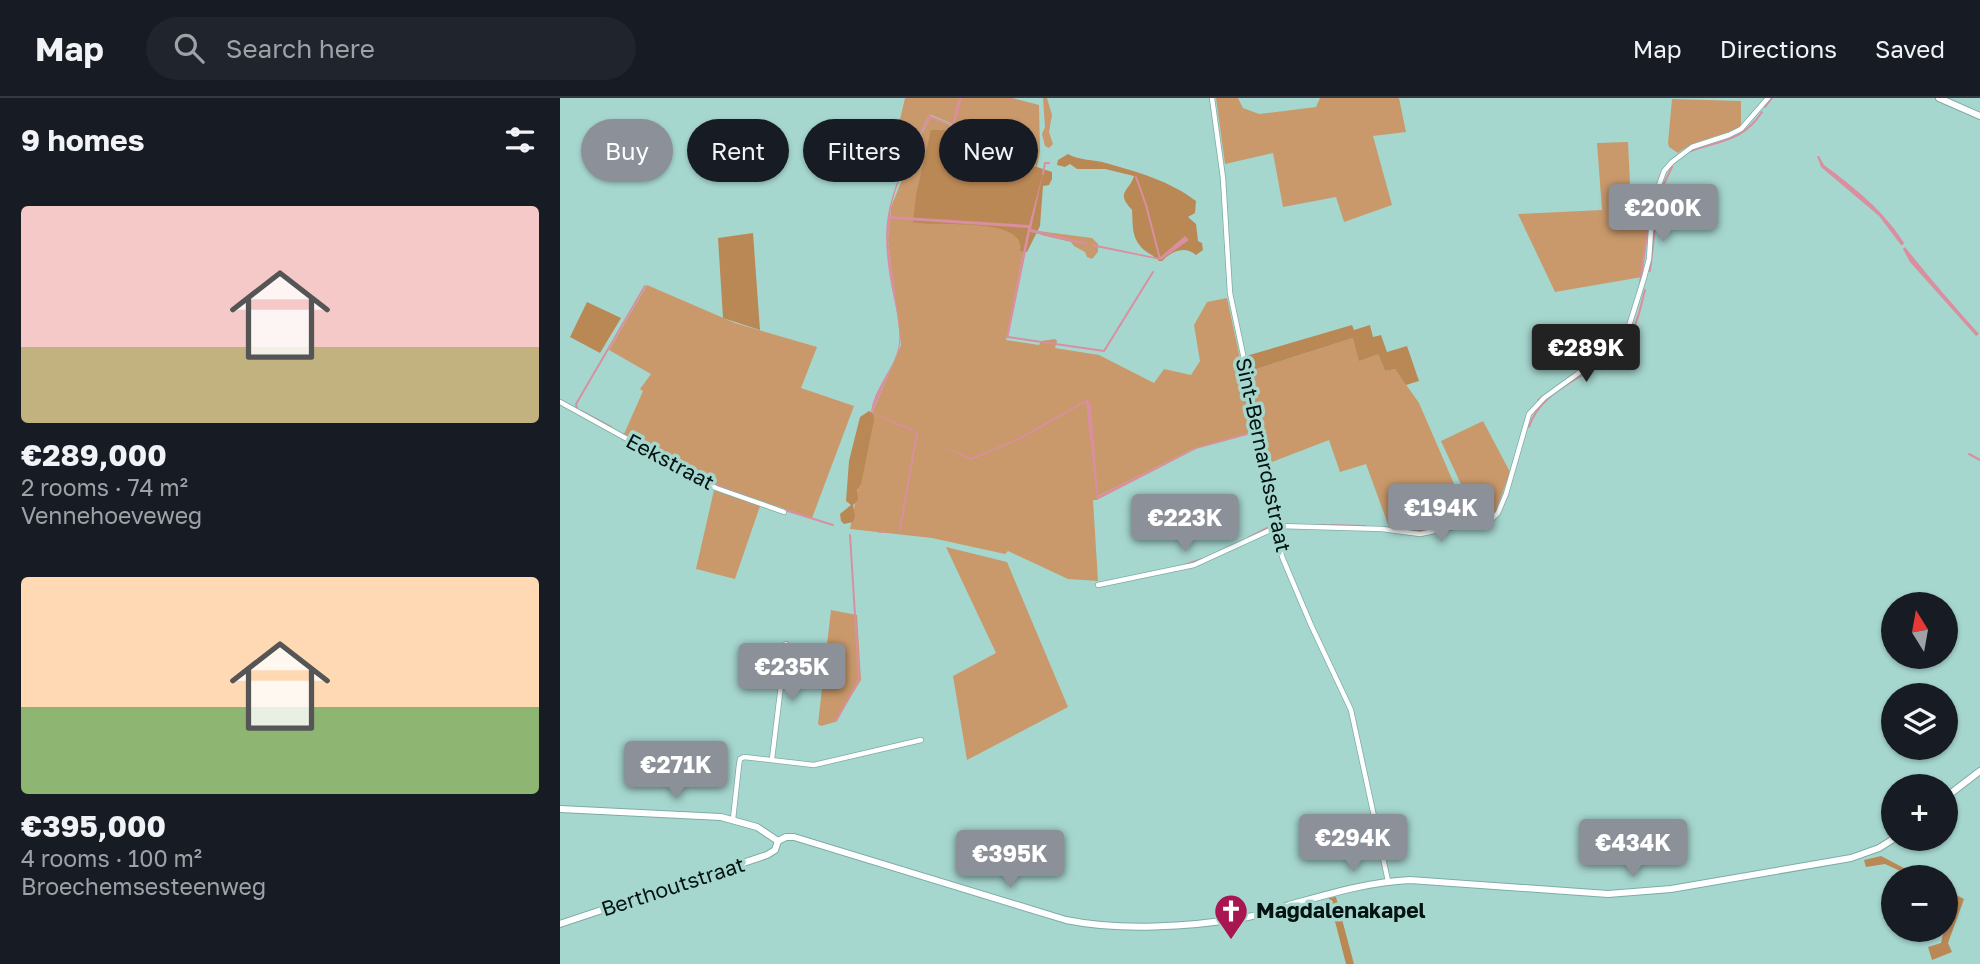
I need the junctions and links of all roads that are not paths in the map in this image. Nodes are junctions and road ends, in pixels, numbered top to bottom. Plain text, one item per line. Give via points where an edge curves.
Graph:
1 (1212, 98) edge
2 (1768, 98) edge
3 (1939, 98) edge
4 (1980, 116) edge
5 (560, 402) edge
6 (784, 512) dead end
7 (1273, 528) junction
8 (1098, 585) dead end
9 (786, 644) dead end
10 (921, 740) dead end
11 (772, 760) junction
12 (1980, 771) edge
13 (1958, 788) edge
14 (560, 809) edge
15 (733, 819) junction
16 (778, 841) junction
17 (1881, 847) edge
18 (1388, 881) junction
19 (560, 924) edge

1 - 7 street, Sint-Bernardsstraat via 1224,188 1230,293
2 - 7 street via 1741,129 1692,147 1664,171 1653,202 1649,259 1628,329 1616,346 1529,414 1506,494 1489,522 1420,534
3 - 4 street
5 - 6 street, Eekstraat via 716,488
7 - 8 street via 1194,565
7 - 18 street, Sint-Bernardsstraat via 1306,614 1351,710
9 - 11 street
10 - 11 street via 814,765
11 - 15 street via 740,759
12 - 13 street
14 - 15 street
15 - 16 street
16 - 18 street via 794,837 1066,920 1108,927 1244,918
16 - 19 street, Berthoutstraat via 767,855
17 - 18 street via 1851,858 1635,893

